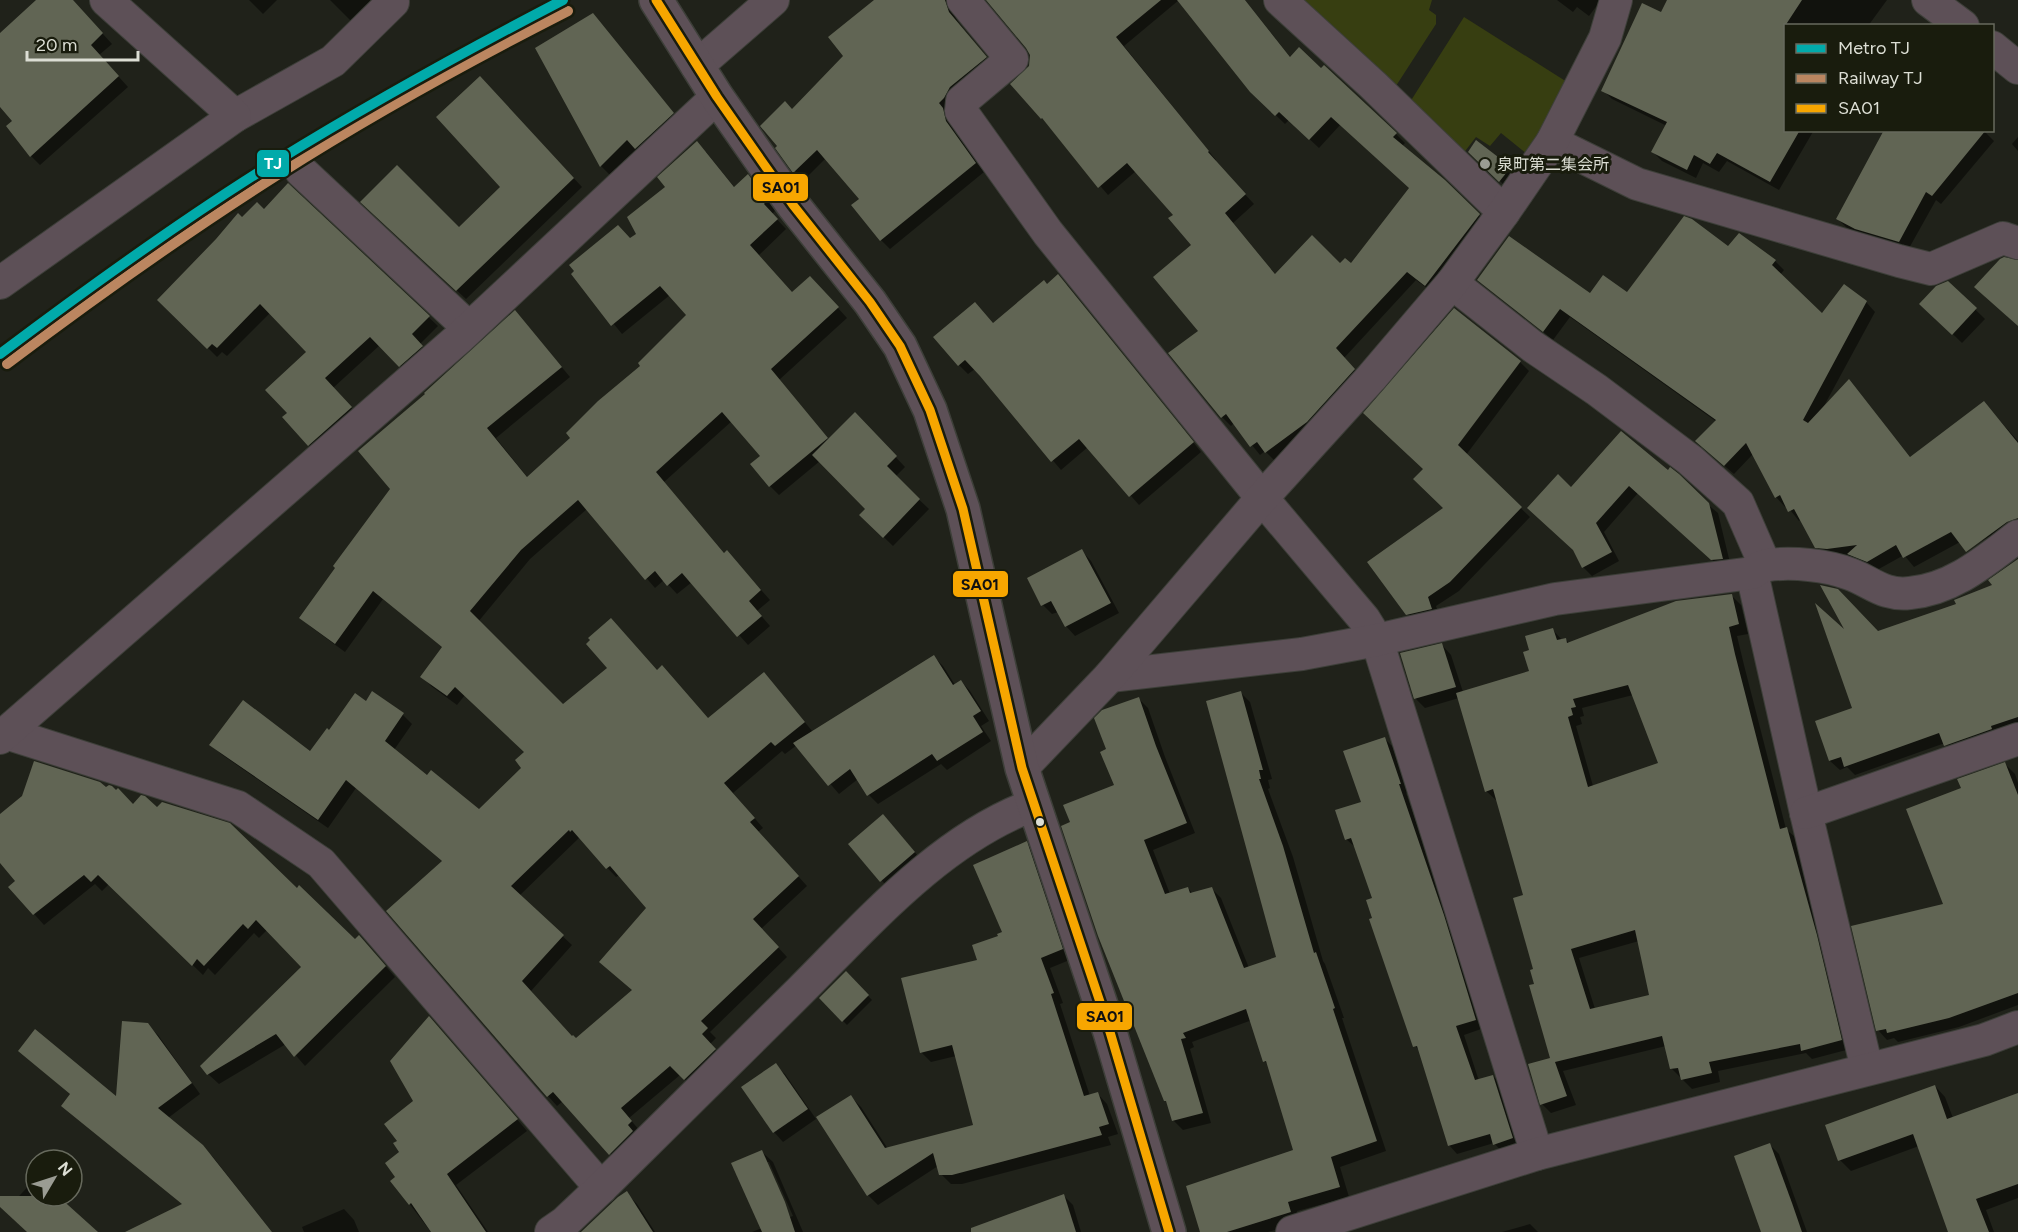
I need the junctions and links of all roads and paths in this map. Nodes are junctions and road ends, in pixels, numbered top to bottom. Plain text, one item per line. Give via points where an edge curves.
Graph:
1 (106, 0) edge
2 (656, 0) edge
3 (773, 0) edge
4 (963, 0) edge
5 (1281, 0) edge
6 (1616, 0) edge
7 (1929, 0) edge
8 (393, 2) dead end
9 (1960, 24) edge
10 (1994, 49) edge
11 (697, 66) junction
12 (2018, 68) edge
13 (717, 97) junction
14 (235, 116) junction
15 (1552, 142) junction
16 (301, 171) dead end
17 (1504, 212) junction
18 (2018, 243) edge
19 (0, 283) edge
20 (1452, 283) junction
21 (469, 328) junction
22 (1262, 498) junction
23 (2018, 536) edge
24 (1759, 569) junction
25 (1377, 640) junction
26 (1110, 676) junction
27 (3, 735) edge
28 (2018, 739) edge
29 (1022, 768) junction
30 (1033, 805) junction
31 (1806, 813) junction
32 (2018, 1027) edge
33 (1867, 1069) junction
34 (1537, 1154) junction
35 (601, 1188) junction
36 (561, 1229) edge
37 (1169, 1232) edge
38 (1292, 1232) edge

1 - 14 street
2 - 11 street
3 - 11 street
4 - 22 street via 1012,59 962,100 961,111 1048,232
5 - 17 street
6 - 15 street via 1605,38
7 - 9 street
8 - 14 street via 333,61
10 - 12 street
11 - 13 street
13 - 21 street
13 - 29 street via 900,346 930,410 963,509
14 - 19 street
15 - 17 street
15 - 18 street via 1637,184 1931,269 2003,238
16 - 21 street
17 - 20 street
20 - 22 street
20 - 24 street via 1532,346 1690,459 1738,503
21 - 27 street
22 - 25 street
22 - 26 street
23 - 24 street via 1968,573 1908,594 1879,590 1851,574 1820,565
24 - 25 street via 1555,599
24 - 31 street
25 - 26 street via 1302,654
25 - 34 street
26 - 29 street
27 - 35 street via 238,807 321,863
28 - 31 street
29 - 30 street
30 - 35 street via 989,825 951,849 881,910
30 - 37 street via 1110,1032
31 - 33 street
32 - 33 street via 1984,1040
33 - 34 street
34 - 38 street
35 - 36 street

